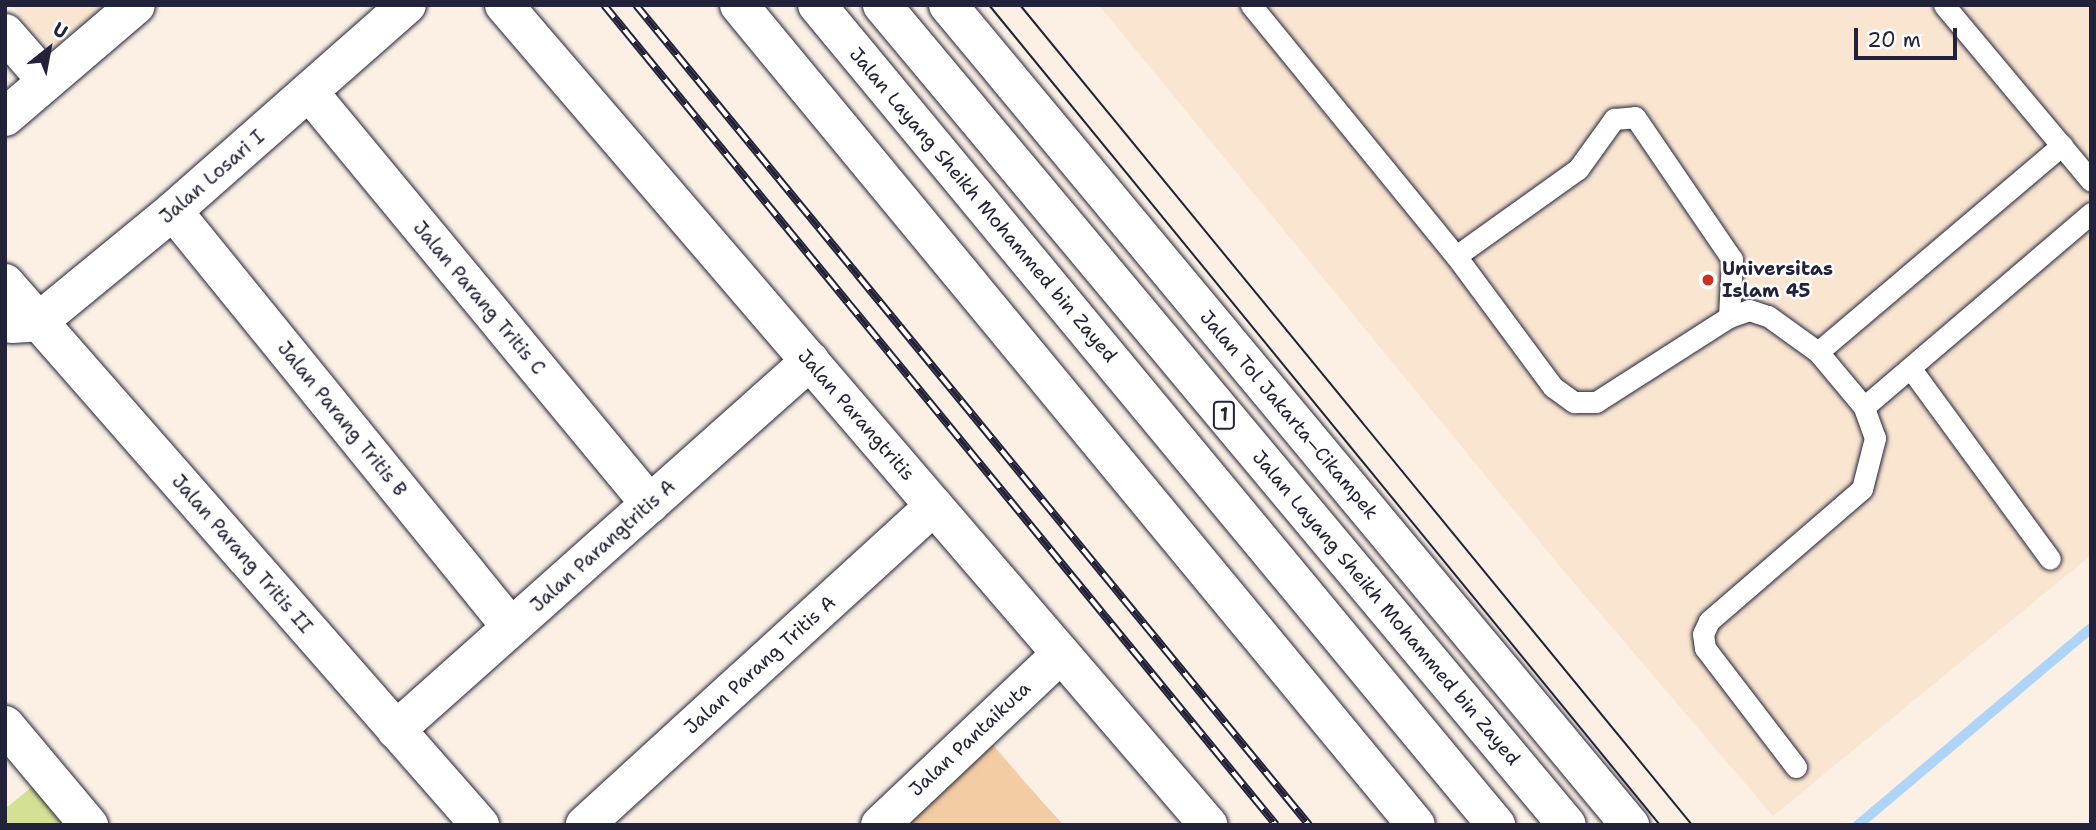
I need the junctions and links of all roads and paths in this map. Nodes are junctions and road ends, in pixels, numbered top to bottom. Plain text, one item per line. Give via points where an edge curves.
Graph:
1 (136, 5) edge
2 (407, 5) edge
3 (504, 5) edge
4 (739, 5) edge
5 (817, 5) edge
6 (882, 5) edge
7 (948, 5) edge
8 (1251, 5) edge
9 (1944, 5) edge
10 (5, 33) edge
11 (46, 80) junction
12 (309, 92) junction
13 (5, 117) edge
14 (2062, 145) junction
15 (2091, 181) edge
16 (173, 211) junction
17 (2091, 213) edge
18 (1457, 256) junction
19 (5, 283) edge
20 (1729, 317) junction
21 (22, 323) edge
22 (1818, 352) junction
23 (810, 361) junction
24 (1911, 369) junction
25 (1864, 407) junction
26 (650, 504) junction
27 (934, 506) junction
28 (2050, 559) dead end
29 (511, 627) junction
30 (1061, 654) junction
31 (5, 724) edge
32 (396, 730) junction
33 (1796, 767) dead end
34 (1196, 821) edge
35 (89, 825) edge
36 (480, 825) edge
37 (585, 825) edge
38 (880, 825) edge
39 (1416, 825) edge
40 (1496, 825) edge
41 (1567, 825) edge
42 (1630, 825) edge

1 - 11 main road
2 - 12 main road, Jalan Losari I
3 - 23 main road, Jalan Parangtritis
4 - 39 main road
5 - 40 main road, Jalan Layang Sheikh Mohammed bin Zayed
6 - 41 main road, Jalan Layang Sheikh Mohammed bin Zayed / 1
7 - 42 main road, Jalan Tol Jakarta–Cikampek
8 - 18 lane
9 - 14 lane
10 - 11 main road
11 - 13 main road
12 - 16 main road, Jalan Losari I
12 - 26 main road, Jalan Parang Tritis C
14 - 15 lane
14 - 22 lane
16 - 21 main road, Jalan Losari I
16 - 29 main road, Jalan Parang Tritis B
17 - 24 lane
18 - 20 lane via 1553,387 1574,402 1596,402
18 - 20 lane via 1578,169 1614,119 1635,117 1732,259
19 - 21 main road, Jalan Parang Tritis II
20 - 22 lane via 1749,310 1768,316
21 - 32 main road, Jalan Parang Tritis II
22 - 25 lane
23 - 26 main road, Jalan Parangtritis A
23 - 27 main road, Jalan Parangtritis
24 - 25 lane
24 - 28 lane
25 - 33 lane via 1875,438 1862,489 1709,621 1703,634 1705,648
26 - 29 main road, Jalan Parangtritis A
27 - 30 main road, Jalan Parangtritis
27 - 37 main road, Jalan Parang Tritis A
29 - 32 main road, Jalan Parangtritis A
30 - 34 main road, Jalan Parangtritis
30 - 38 main road, Jalan Pantaikuta
31 - 35 main road
32 - 36 main road, Jalan Parang Tritis II

